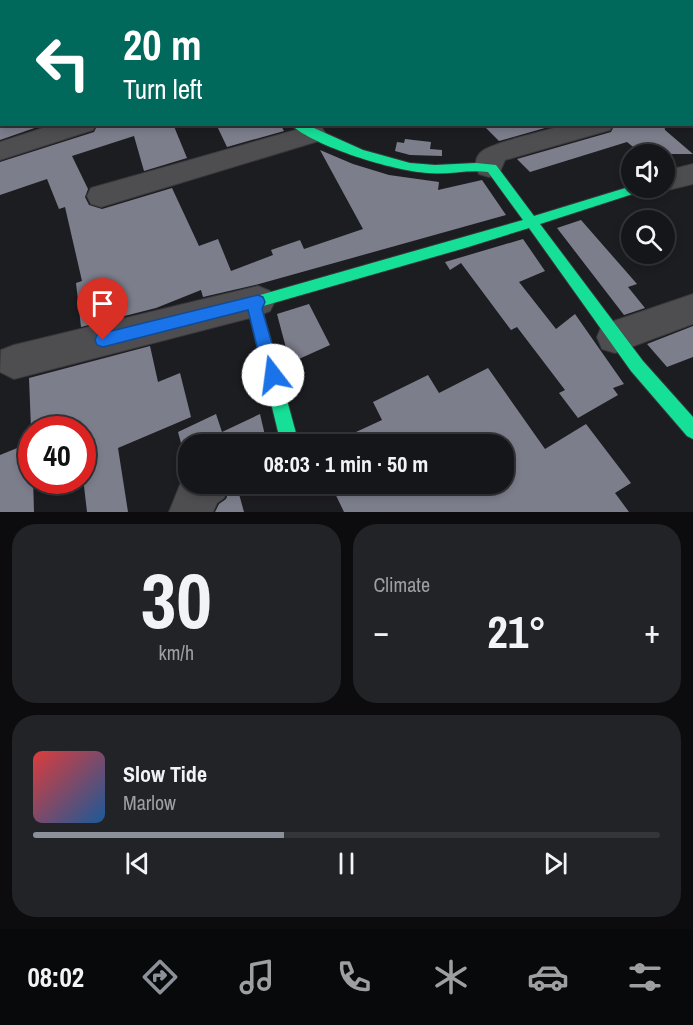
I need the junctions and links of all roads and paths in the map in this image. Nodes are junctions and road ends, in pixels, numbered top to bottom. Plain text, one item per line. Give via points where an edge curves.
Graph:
1 (78, 126) edge
2 (594, 126) edge
3 (304, 129) edge
4 (0, 151) edge
5 (489, 167) junction
6 (693, 174) edge
7 (675, 178) edge
8 (621, 193) edge
9 (101, 196) dead end
10 (533, 221) junction
11 (258, 302) junction
12 (693, 309) edge
13 (615, 336) junction
14 (14, 362) dead end
15 (693, 430) edge
16 (287, 434) edge
17 (197, 494) edge
18 (191, 512) edge

1 - 4 street
2 - 5 street via 496,154
3 - 5 street via 380,161 430,169
3 - 9 street
5 - 10 street
6 - 7 street
8 - 10 street
10 - 11 street
10 - 13 street
11 - 14 street
11 - 16 street via 255,309
12 - 13 street
13 - 15 street
17 - 18 street

